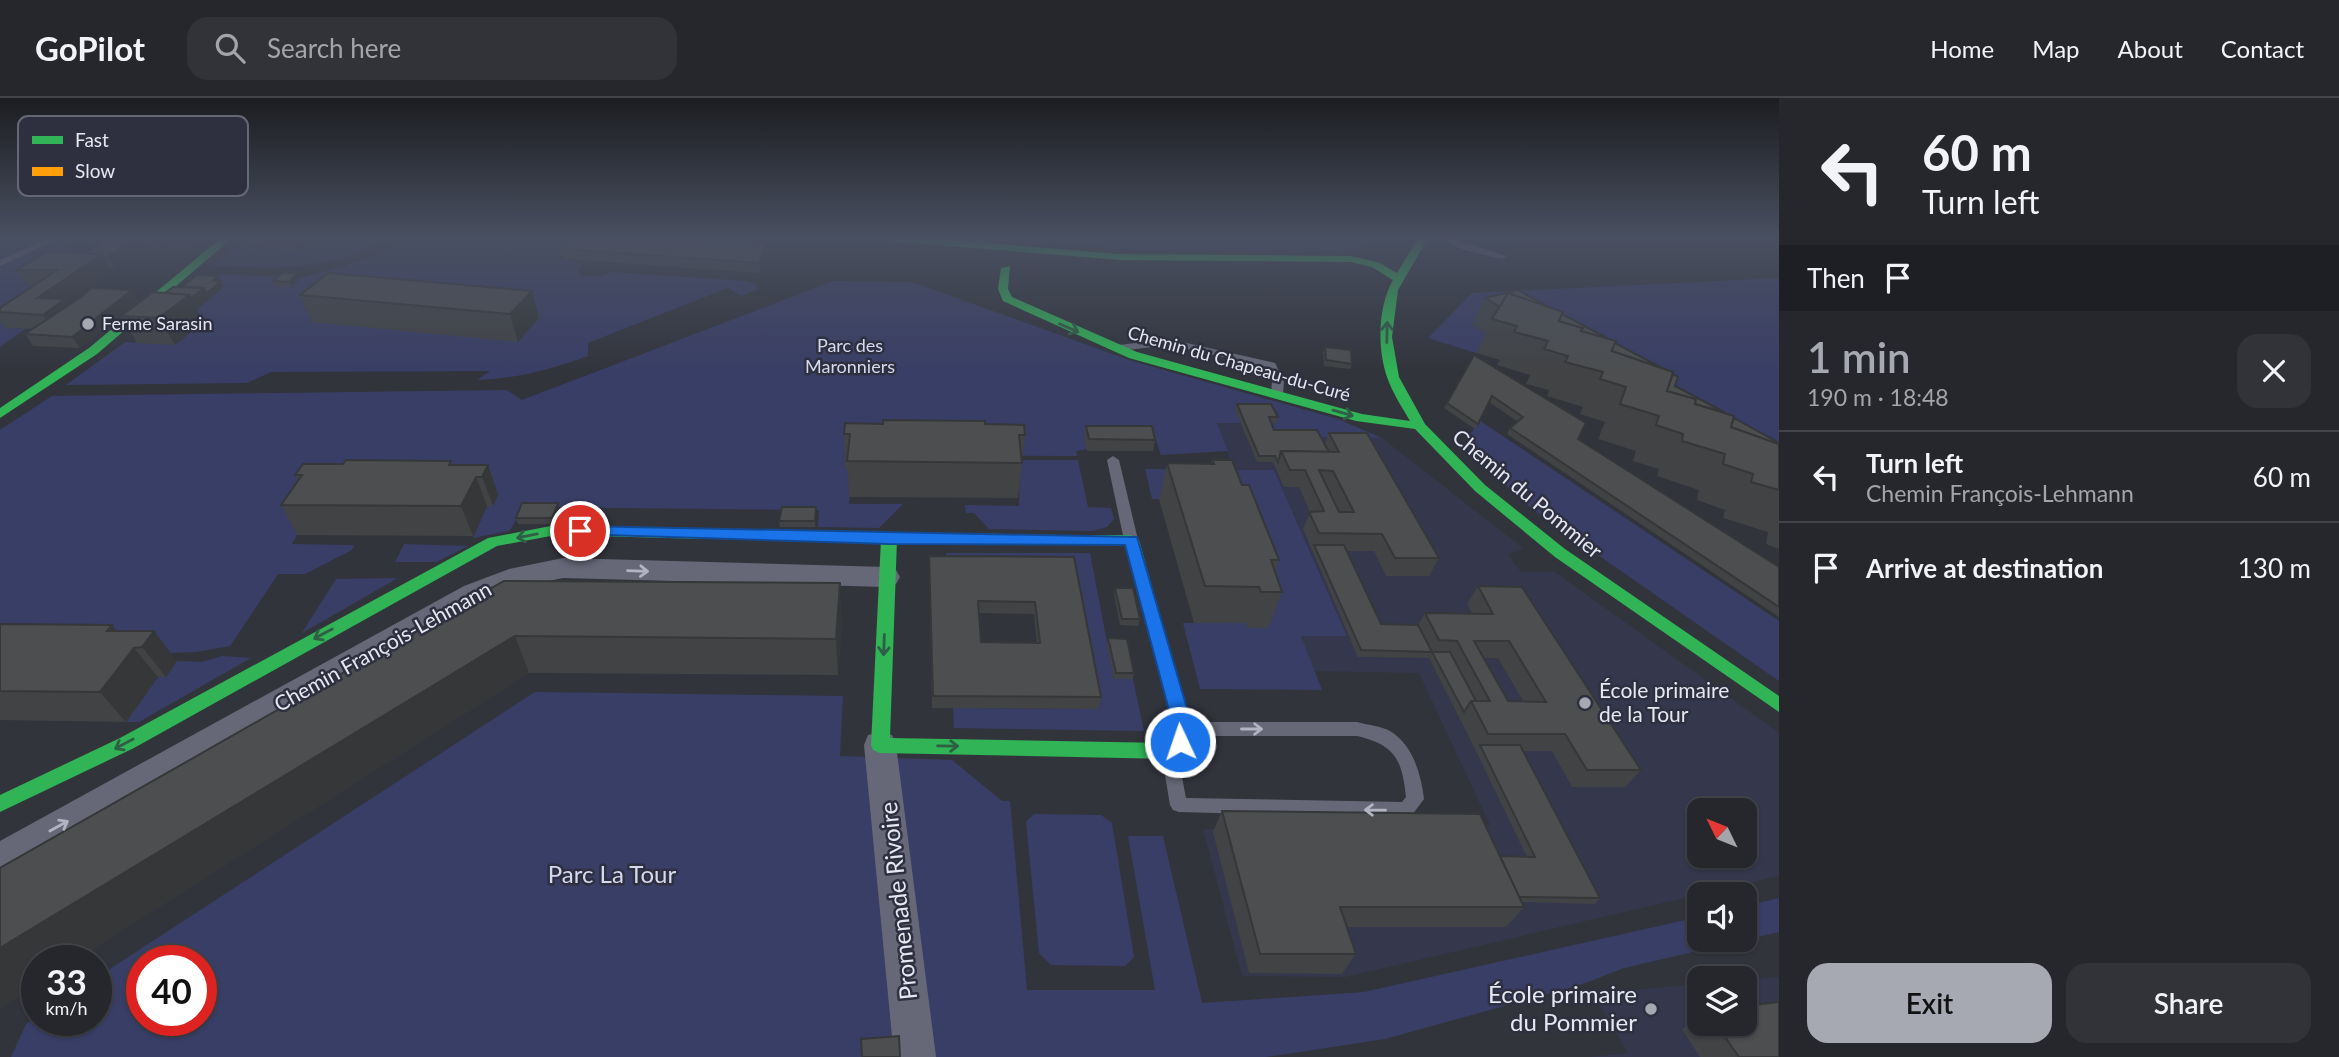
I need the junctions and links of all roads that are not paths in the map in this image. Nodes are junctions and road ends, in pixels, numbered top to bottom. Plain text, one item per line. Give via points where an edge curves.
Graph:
1 (174, 283) edge
2 (1004, 283) edge
3 (1397, 283) edge
4 (1114, 348) junction
5 (1277, 395) junction
6 (0, 414) edge
7 (1419, 426) junction
8 (1113, 460) dead end
9 (889, 539) junction
10 (1132, 540) junction
11 (886, 577) junction
12 (1779, 705) edge
13 (1183, 729) junction
14 (880, 745) junction
15 (1169, 751) junction
16 (0, 804) edge
17 (0, 860) edge
18 (915, 1057) edge

1 - 6 street via 93,351
2 -> 4 street, Chemin du Chapeau-du-Curé via 1007,299
7 -> 3 street, Chemin du Pommier via 1397,387 1389,361 1388,317
4 - 5 street, Chemin du Chapeau-du-Curé
4 - 5 lane via 1169,342 1271,365 1278,381
5 -> 7 street, Chemin du Chapeau-du-Curé via 1374,421
7 - 12 street, Chemin du Pommier via 1472,481 1560,553
8 - 10 lane
9 - 10 street, Chemin François-Lehmann
9 - 11 street
9 -> 16 street, Chemin François-Lehmann via 555,530 493,542 127,743
10 - 13 street
11 -> 14 street
17 -> 11 street, Chemin François-Lehmann via 474,593 509,579 563,568
13 - 15 street via 1180,742
13 -> 15 lane via 1357,729 1384,736 1400,751 1412,773 1415,799 1406,810 1179,805
14 -> 15 street
14 - 18 street, Promenade Rivoire

